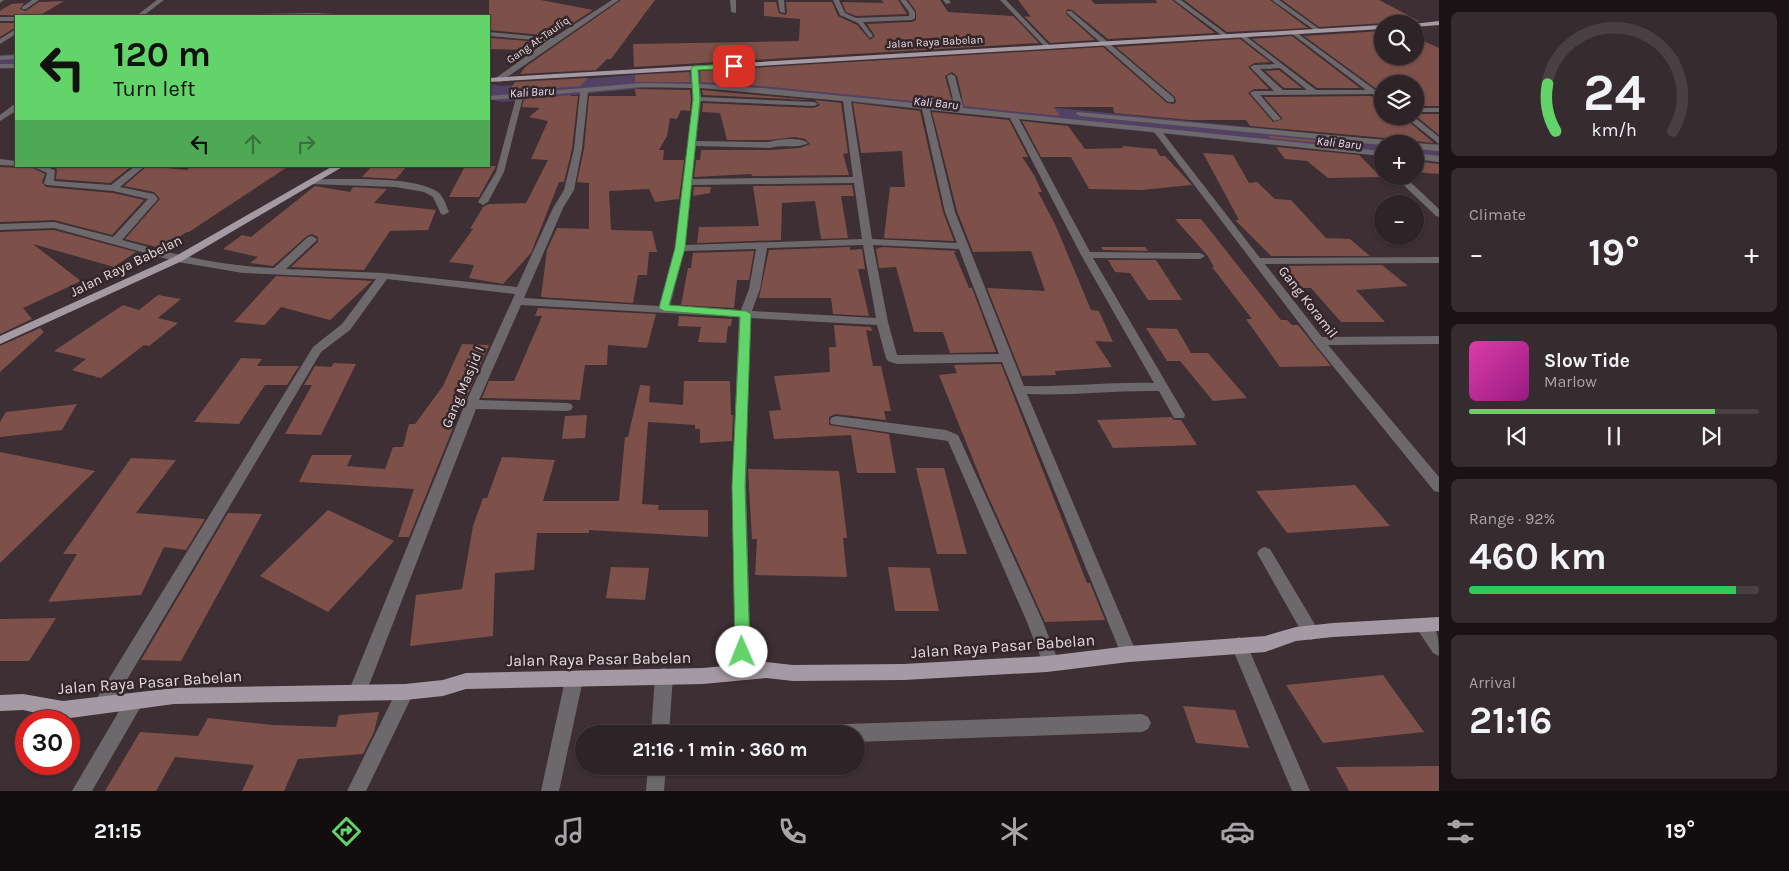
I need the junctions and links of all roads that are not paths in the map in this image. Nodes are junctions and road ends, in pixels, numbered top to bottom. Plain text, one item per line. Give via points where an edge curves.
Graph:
1 (36, 0) edge
2 (161, 0) edge
3 (616, 0) edge
4 (733, 0) edge
5 (781, 0) edge
6 (836, 0) edge
7 (903, 0) edge
8 (1003, 0) edge
9 (1177, 0) edge
10 (1275, 0) edge
11 (24, 8) dead end
12 (734, 12) dead end
13 (783, 12) dead end
14 (1069, 12) dead end
15 (140, 15) edge
16 (0, 19) edge
17 (15, 19) edge
18 (856, 20) junction
19 (1439, 23) edge
20 (1424, 24) edge
21 (1374, 28) edge
22 (1319, 31) junction
23 (15, 32) edge
24 (1293, 32) junction
25 (490, 34) edge
26 (1241, 35) junction
27 (870, 36) dead end
28 (1226, 36) junction
29 (554, 40) junction
30 (0, 42) edge
31 (1108, 44) junction
32 (1049, 48) junction
33 (15, 57) edge
34 (0, 58) edge
35 (0, 66) edge
36 (15, 66) edge
37 (1282, 66) junction
38 (951, 76) dead end
39 (696, 78) junction
40 (493, 80) edge
41 (584, 91) junction
42 (1280, 92) junction
43 (1314, 92) junction
44 (1374, 92) joint
45 (520, 96) junction
46 (490, 98) edge
47 (697, 99) junction
48 (1171, 100) dead end
49 (847, 102) junction
50 (960, 106) junction
51 (926, 107) junction
52 (15, 108) edge
53 (1424, 110) edge
54 (1439, 110) edge
55 (1013, 115) junction
56 (0, 119) edge
57 (1277, 119) dead end
58 (1419, 125) edge
59 (1158, 132) junction
60 (1296, 140) junction
61 (1439, 141) edge
62 (804, 142) dead end
63 (691, 143) junction
64 (1374, 143) edge
65 (1424, 147) edge
66 (1439, 148) edge
67 (1371, 152) junction
68 (1374, 152) edge
69 (1374, 155) edge
70 (1424, 157) edge
71 (1439, 158) edge
72 (0, 162) edge
73 (15, 164) edge
74 (39, 167) edge
75 (140, 167) edge
76 (338, 167) edge
77 (857, 180) junction
78 (312, 182) junction
79 (687, 182) junction
80 (1408, 185) edge
81 (113, 188) junction
82 (483, 202) dead end
83 (444, 212) dead end
84 (1439, 214) edge
85 (0, 227) edge
86 (312, 239) dead end
87 (115, 241) junction
88 (867, 242) junction
89 (762, 245) junction
90 (963, 246) junction
91 (680, 248) junction
92 (1086, 256) junction
93 (1200, 256) dead end
94 (178, 259) junction
95 (1439, 260) edge
96 (1256, 261) junction
97 (276, 272) junction
98 (384, 276) junction
99 (519, 296) junction
100 (664, 308) junction
101 (746, 314) junction
102 (882, 322) junction
103 (0, 340) edge
104 (1439, 340) edge
105 (1319, 341) junction
106 (1007, 358) junction
107 (1164, 387) junction
108 (1018, 390) junction
109 (471, 404) junction
110 (568, 407) dead end
111 (1179, 415) dead end
112 (836, 421) dead end
113 (1439, 487) edge
114 (1265, 553) dead end
115 (1431, 625) edge
116 (1311, 633) junction
117 (1239, 645) junction
118 (1439, 648) edge
119 (1129, 654) junction
120 (1051, 663) junction
121 (743, 670) junction
122 (664, 676) junction
123 (574, 680) junction
124 (406, 692) junction
125 (357, 693) junction
126 (134, 702) junction
127 (0, 703) edge
128 (104, 704) junction
129 (1142, 723) dead end
130 (661, 725) edge
131 (865, 732) edge
132 (656, 775) edge
133 (80, 791) edge
134 (356, 791) edge
135 (550, 791) edge
136 (655, 791) edge
137 (1301, 791) edge

1 - 11 street
2 - 15 street
3 - 29 street, Gang At-Taufiq
4 - 12 street
5 - 13 street
6 - 18 street via 842,14
7 - 18 street via 912,12 912,18
8 - 32 street
9 - 28 street
10 - 22 street
14 - 31 street
16 - 17 street
18 - 27 street
19 - 20 main road
21 - 22 main road, Jalan Raya Babelan
22 - 24 main road, Jalan Raya Babelan
23 - 30 street
24 - 26 main road, Jalan Raya Babelan
24 - 44 street
25 - 29 street
26 - 28 main road, Jalan Raya Babelan
26 - 37 street
28 - 31 main road, Jalan Raya Babelan
29 - 40 street, Gang At-Taufiq
31 - 32 main road, Jalan Raya Babelan
31 - 48 street
32 - 39 main road, Jalan Raya Babelan
33 - 34 street
35 - 36 street
37 - 42 street via 1254,66
37 - 43 street
38 - 50 street
39 - 40 main road, Jalan Raya Babelan
39 - 41 street
39 - 47 street
39 - 49 street
41 - 45 street
41 - 99 street, Gang Masjid I via 578,149 569,190
42 - 43 street
42 - 57 street via 1254,93
43 - 44 street
45 - 46 street
45 - 82 street via 500,172
47 - 49 street
47 - 63 street
49 - 51 street
49 - 77 street
50 - 51 street
50 - 55 street
50 - 60 street
51 - 90 street via 950,212
52 - 56 street
53 - 54 street
55 - 59 street
55 - 92 street
58 - 61 street
59 - 60 street
59 - 96 street, Gang Koramil
60 - 64 street
60 - 67 street
62 - 63 street via 770,145
63 - 79 street
65 - 66 street
67 - 68 street
67 - 69 street
70 - 71 street
72 - 73 street
74 - 81 street via 52,172 49,183
75 - 81 street
76 - 78 main road, Jalan Raya Babelan
77 - 79 street
77 - 88 street
78 - 83 street via 381,183 426,189 436,195
78 - 94 main road, Jalan Raya Babelan
79 - 91 street
80 - 84 street
81 - 87 street via 153,199
85 - 87 street via 54,225
86 - 97 street
87 - 94 street
88 - 89 street
88 - 90 street
88 - 102 street
89 - 91 street
89 - 101 street via 752,301
90 - 106 street
91 - 100 street
92 - 93 street
92 - 107 street
94 - 97 street
94 - 103 main road, Jalan Raya Babelan
95 - 96 street
96 - 105 street, Gang Koramil
97 - 98 street
98 - 99 street
98 - 128 street via 346,327 317,350
99 - 100 street
99 - 109 street, Gang Masjid I
100 - 101 street
101 - 102 street
101 - 121 street via 739,486
102 - 106 street via 889,352 897,360
104 - 105 street
105 - 113 street, Gang Koramil
106 - 108 street
107 - 108 street
107 - 111 street
108 - 119 street
109 - 110 street
109 - 125 street, Gang Masjid I
112 - 120 street via 953,438 1036,622
114 - 116 street
115 - 116 main road, Jalan Raya Pasar Babelan
115 - 118 street
116 - 117 main road, Jalan Raya Pasar Babelan via 1296,634 1265,644
117 - 119 main road, Jalan Raya Pasar Babelan
117 - 137 street
119 - 120 main road, Jalan Raya Pasar Babelan
120 - 121 main road, Jalan Raya Pasar Babelan via 904,672
121 - 122 main road, Jalan Raya Pasar Babelan via 703,676
122 - 123 main road, Jalan Raya Pasar Babelan
122 - 130 street
123 - 124 main road, Jalan Raya Pasar Babelan via 466,681 443,688
123 - 135 street
124 - 125 main road, Jalan Raya Pasar Babelan
124 - 134 street
125 - 126 main road, Jalan Raya Pasar Babelan via 174,696
126 - 128 main road, Jalan Raya Pasar Babelan
126 - 133 street
127 - 128 main road, Jalan Raya Pasar Babelan via 23,702 63,710
129 - 131 street
132 - 136 street

